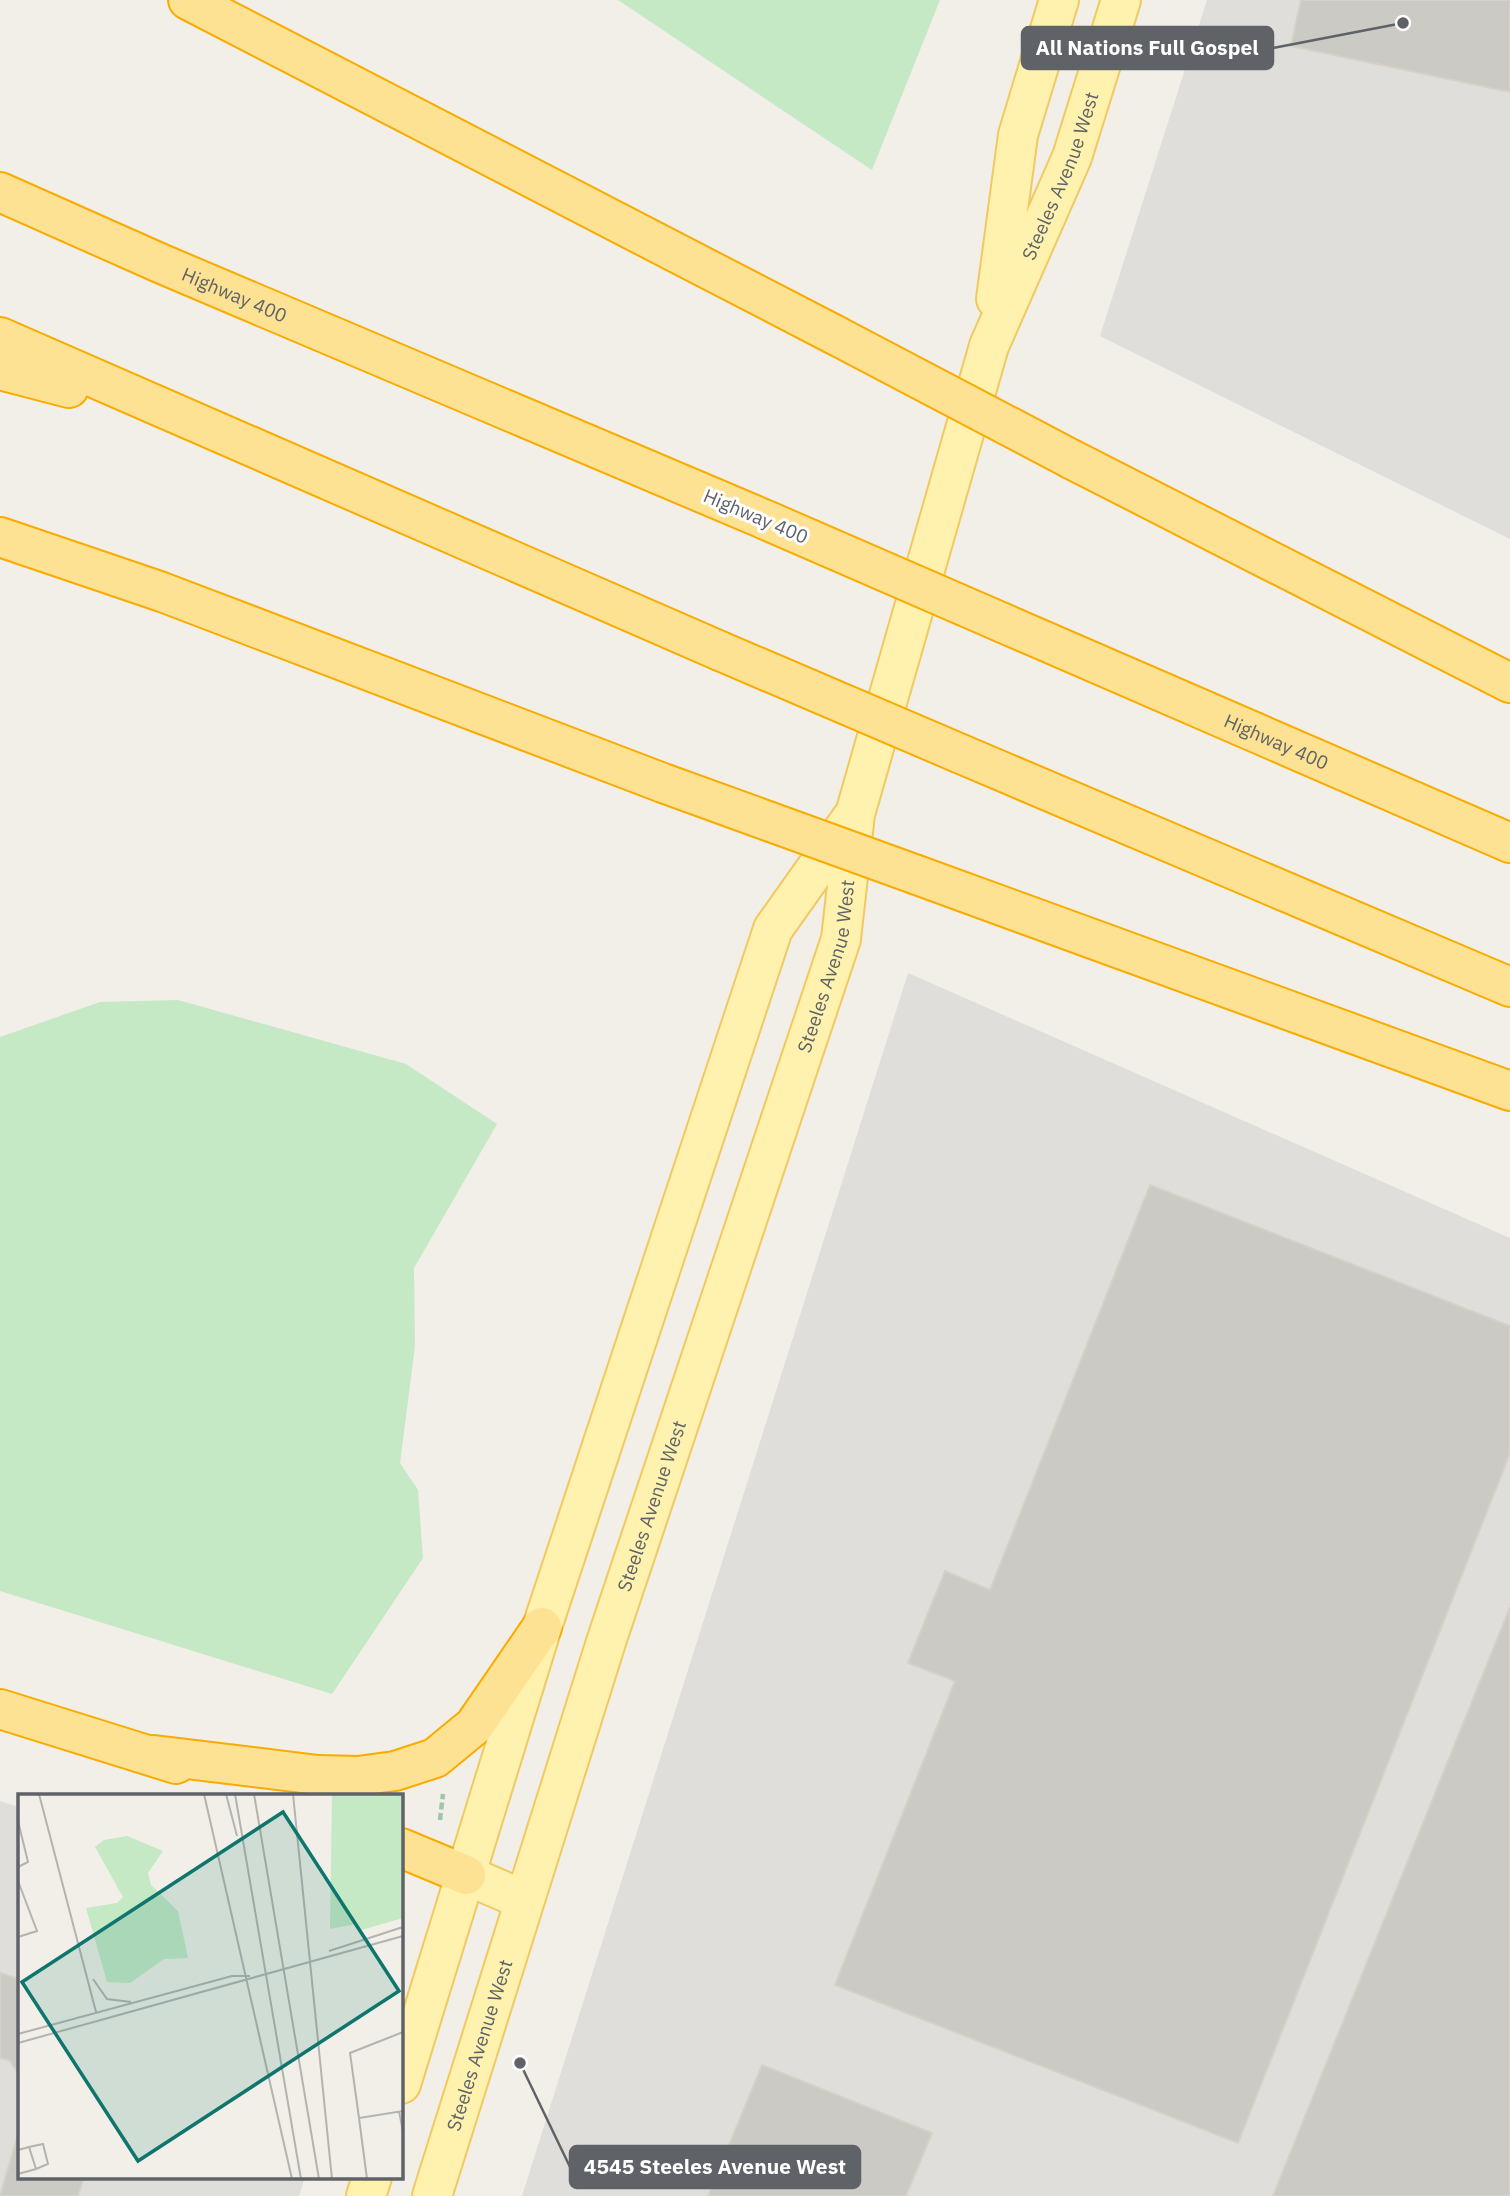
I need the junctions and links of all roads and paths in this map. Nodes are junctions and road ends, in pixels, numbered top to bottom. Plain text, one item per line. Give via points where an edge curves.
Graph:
1 (188, 0) edge
2 (1059, 0) edge
3 (1121, 0) edge
4 (0, 173) edge
5 (0, 192) edge
6 (162, 264) junction
7 (0, 337) edge
8 (989, 346) junction
9 (0, 370) edge
10 (180, 416) junction
11 (0, 537) edge
12 (1510, 683) edge
13 (855, 814) junction
14 (1510, 843) edge
15 (1510, 987) edge
16 (1510, 1091) edge
17 (542, 1627) junction
18 (0, 1709) edge
19 (154, 1755) junction
20 (443, 1789) dead end
21 (257, 1794) edge
22 (438, 1828) dead end
23 (402, 1848) edge
24 (467, 1875) junction
25 (524, 1900) junction
26 (402, 2081) edge
27 (372, 2178) edge
28 (366, 2196) edge
29 (432, 2196) edge

1 - 12 highway, bridge
2 - 8 main road, Steeles Avenue West via 1017,135
3 - 8 main road, Steeles Avenue West via 1072,158
4 - 6 highway
5 - 6 highway, Highway 400
6 - 14 highway, Highway 400, bridge
7 - 10 highway
8 - 13 main road, Steeles Avenue West
9 - 10 highway
10 - 15 highway, bridge
11 - 16 highway, bridge via 162,592 663,783
13 - 17 main road, Steeles Avenue West via 773,929
13 - 25 main road, Steeles Avenue West via 841,939
17 - 19 highway via 474,1726 435,1758 395,1771 358,1776
17 - 24 main road, Steeles Avenue West
18 - 19 highway
19 - 21 highway
20 - 22 path
23 - 24 highway
24 - 25 main road
24 - 26 main road, Steeles Avenue West
25 - 29 main road, Steeles Avenue West
27 - 28 main road

